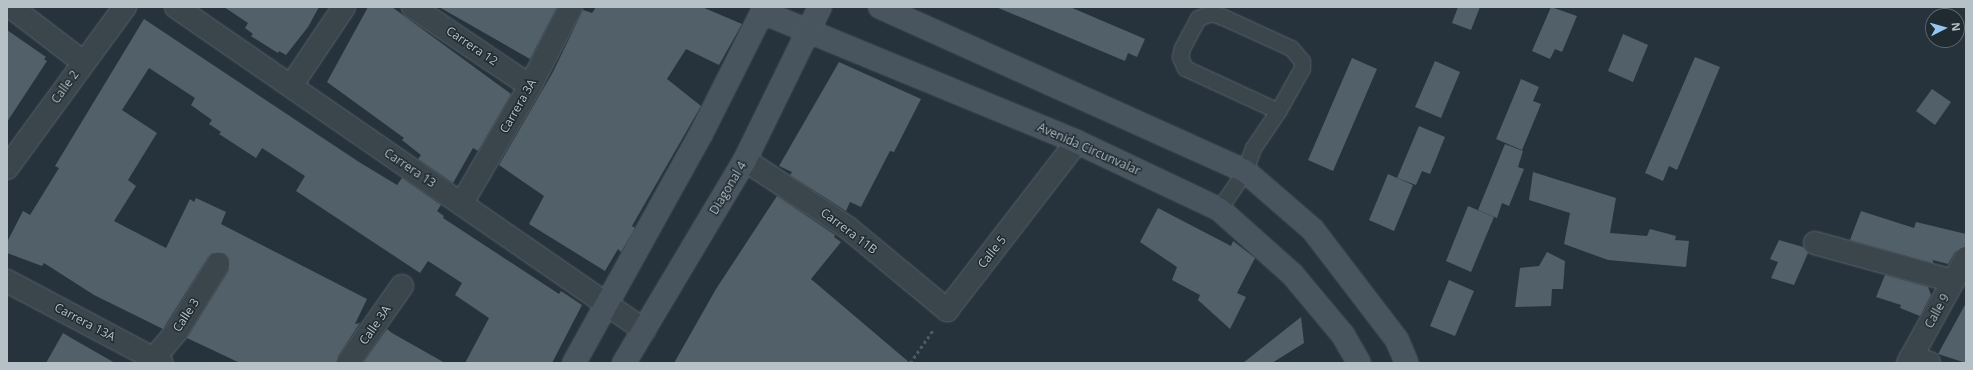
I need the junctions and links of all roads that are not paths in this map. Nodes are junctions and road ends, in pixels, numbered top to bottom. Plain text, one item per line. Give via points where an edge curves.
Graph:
1 (11, 7) edge
2 (125, 7) edge
3 (176, 7) edge
4 (344, 7) edge
5 (413, 7) edge
6 (571, 7) edge
7 (820, 7) edge
8 (880, 7) edge
9 (759, 9) edge
10 (810, 30) junction
11 (83, 62) junction
12 (291, 86) junction
13 (530, 86) junction
14 (1278, 111) junction
15 (1077, 142) junction
16 (745, 160) junction
17 (7, 168) edge
18 (1245, 170) junction
19 (462, 203) junction
20 (1219, 208) junction
21 (1815, 243) dead end
22 (1966, 258) edge
23 (218, 264) dead end
24 (1953, 281) junction
25 (7, 282) edge
26 (402, 286) dead end
27 (608, 304) junction
28 (947, 310) joint
29 (644, 330) junction
30 (1916, 361) edge
31 (155, 362) edge
32 (348, 363) edge
33 (574, 363) edge
34 (624, 363) edge
35 (1360, 363) edge
36 (1407, 363) edge

1 - 11 street
2 - 11 street, Calle 2
3 - 12 street, Carrera 13
4 - 12 street
5 - 13 street, Carrera 12
6 - 13 street, Carrera 3A
7 - 10 main road, Diagonal 4
8 - 18 main road
9 - 10 main road, Avenida Circunvalar
9 - 27 main road via 701,134
10 - 15 main road, Avenida Circunvalar
10 - 16 main road, Diagonal 4
11 - 17 street, Calle 2
12 - 19 street, Carrera 13
13 - 19 street, Carrera 3A
14 - 14 lane via 1185,68 1180,58 1182,48 1198,18 1211,13 1223,17 1291,48 1298,54 1302,68
14 - 18 lane via 1253,148
15 - 20 main road, Avenida Circunvalar
15 - 28 street, Calle 5
16 - 28 street, Carrera 11B via 848,228
16 - 29 main road, Diagonal 4
18 - 20 lane
18 - 36 main road via 1313,230 1397,340
19 - 27 street, Carrera 13
20 - 35 main road, Avenida Circunvalar via 1292,274 1343,335
21 - 24 street
22 - 24 street, Calle 9
23 - 31 street, Calle 3
24 - 30 street, Calle 9
25 - 31 street, Carrera 13A
26 - 32 street, Calle 3A
27 - 29 street, Carrera 13
27 - 33 main road
29 - 34 main road, Diagonal 4

